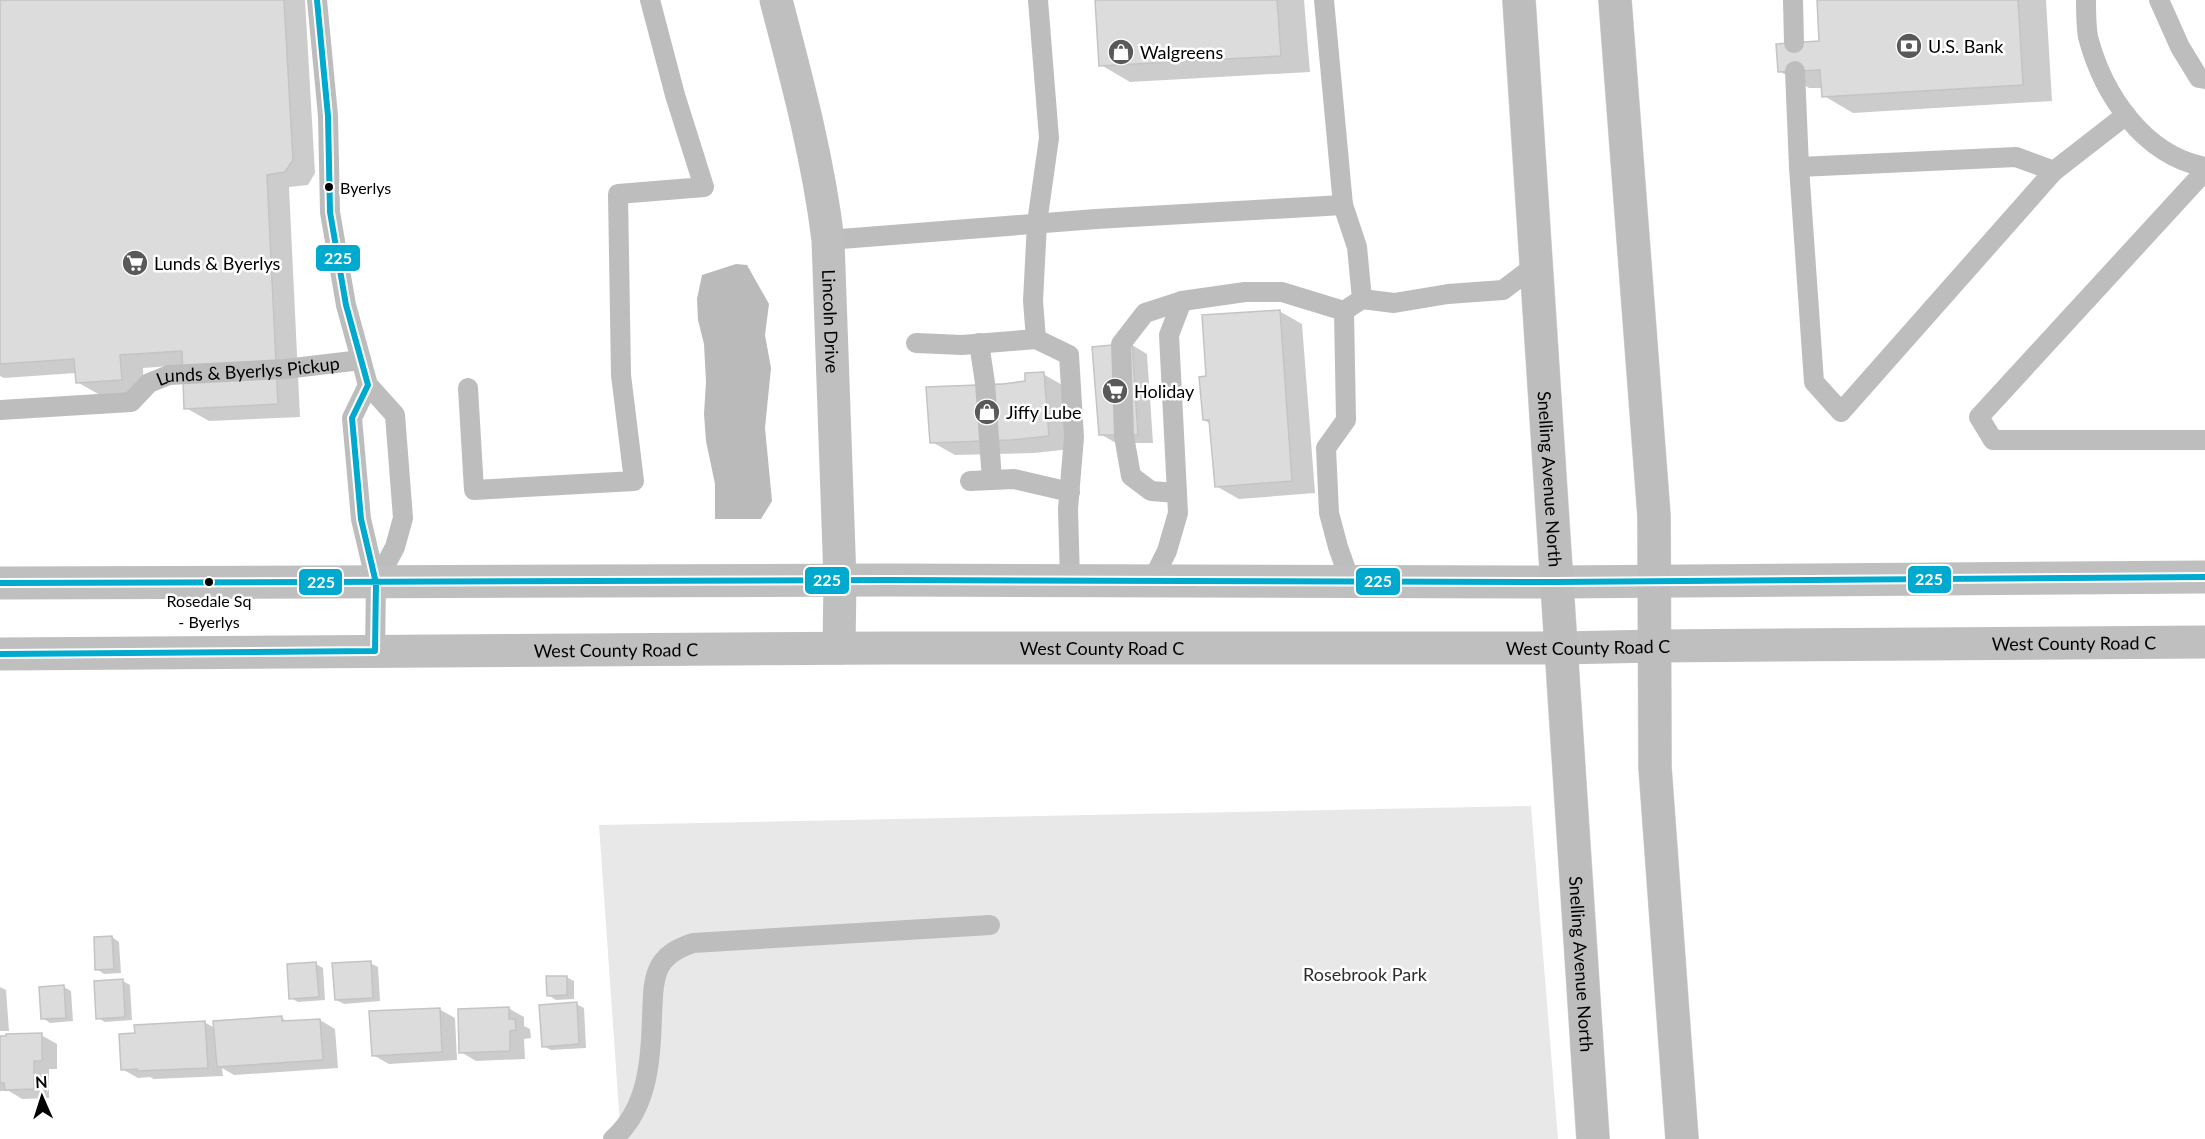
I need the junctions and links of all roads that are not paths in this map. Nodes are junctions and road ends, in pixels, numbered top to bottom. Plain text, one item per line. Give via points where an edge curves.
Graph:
1 (317, 0) edge
2 (650, 0) edge
3 (776, 0) edge
4 (1038, 0) edge
5 (1324, 0) edge
6 (1519, 0) edge
7 (1615, 0) edge
8 (1793, 0) edge
9 (2086, 0) edge
10 (2159, 0) edge
11 (1794, 43) dead end
12 (1795, 71) dead end
13 (2205, 79) edge
14 (2126, 115) junction
15 (1799, 167) junction
16 (2205, 169) edge
17 (2054, 171) junction
18 (1343, 205) junction
19 (1037, 223) junction
20 (828, 240) junction
21 (1536, 265) junction
22 (1362, 299) junction
23 (1182, 301) junction
24 (1344, 311) junction
25 (1036, 339) junction
26 (916, 343) dead end
27 (979, 343) junction
28 (361, 360) junction
29 (368, 385) junction
30 (468, 388) dead end
31 (0, 410) edge
32 (2205, 440) edge
33 (992, 480) junction
34 (970, 481) dead end
35 (1070, 492) junction
36 (1177, 493) junction
37 (2205, 577) edge
38 (840, 580) junction
39 (1070, 580) junction
40 (1655, 580) junction
41 (1152, 581) junction
42 (1350, 581) junction
43 (1557, 582) junction
44 (0, 583) edge
45 (376, 583) junction
46 (2205, 642) edge
47 (1655, 646) junction
48 (839, 648) junction
49 (1561, 648) junction
50 (375, 651) junction
51 (0, 654) edge
52 (990, 925) dead end
53 (612, 1139) edge
54 (1593, 1139) edge
55 (1682, 1139) edge

1 - 28 lane via 328,116 330,212 346,305
2 - 30 lane via 704,187 618,194 621,375 634,481 474,490
3 - 20 main road, Lincoln Drive via 813,142
4 - 19 lane via 1048,138
5 - 18 lane
6 - 21 highway, Snelling Avenue North
7 - 40 highway via 1654,516
8 - 11 lane
9 - 14 lane via 2088,35 2099,69
10 - 13 lane via 2180,47 2199,78
12 - 15 lane
14 - 16 lane via 2162,151
14 - 17 lane
15 - 17 lane via 2016,157
15 - 17 lane via 1814,382 1841,412
16 - 32 lane via 1979,417 1993,440
18 - 19 lane
18 - 22 lane via 1357,247
19 - 20 lane
19 - 25 lane via 1033,301
20 - 38 main road, Lincoln Drive
21 - 22 lane via 1503,290 1394,303
21 - 43 highway, Snelling Avenue North
22 - 24 lane
23 - 24 lane via 1245,292 1282,292
23 - 36 lane via 1168,335
23 - 36 lane via 1145,313 1121,344 1124,436 1131,476 1151,491
24 - 42 lane via 1346,420 1326,448 1329,513
25 - 27 lane
25 - 35 lane via 1068,355 1074,437
26 - 27 lane
27 - 33 lane
28 - 29 lane
28 - 31 lane, Lunds & Byerlys Pickup via 285,369 169,375 149,383 131,402
29 - 45 lane via 352,418 361,519
29 - 45 lane via 394,415 403,518 395,546
33 - 34 lane
33 - 35 lane via 1014,479
35 - 39 lane
36 - 41 lane via 1178,513 1167,551
37 - 40 main road
38 - 39 main road
38 - 45 main road
38 - 48 main road, Lincoln Drive
39 - 41 main road
40 - 43 main road
40 - 47 highway
41 - 42 main road
42 - 43 main road
43 - 49 highway, Snelling Avenue North
44 - 45 main road
45 - 50 lane
46 - 47 main road, West County Road C
47 - 49 main road, West County Road C
47 - 55 highway via 1655,767
48 - 49 main road, West County Road C
48 - 50 main road, West County Road C
49 - 54 highway, Snelling Avenue North
50 - 51 main road, West County Road C
52 - 53 lane via 693,943 678,948 657,970 651,1055 636,1109

